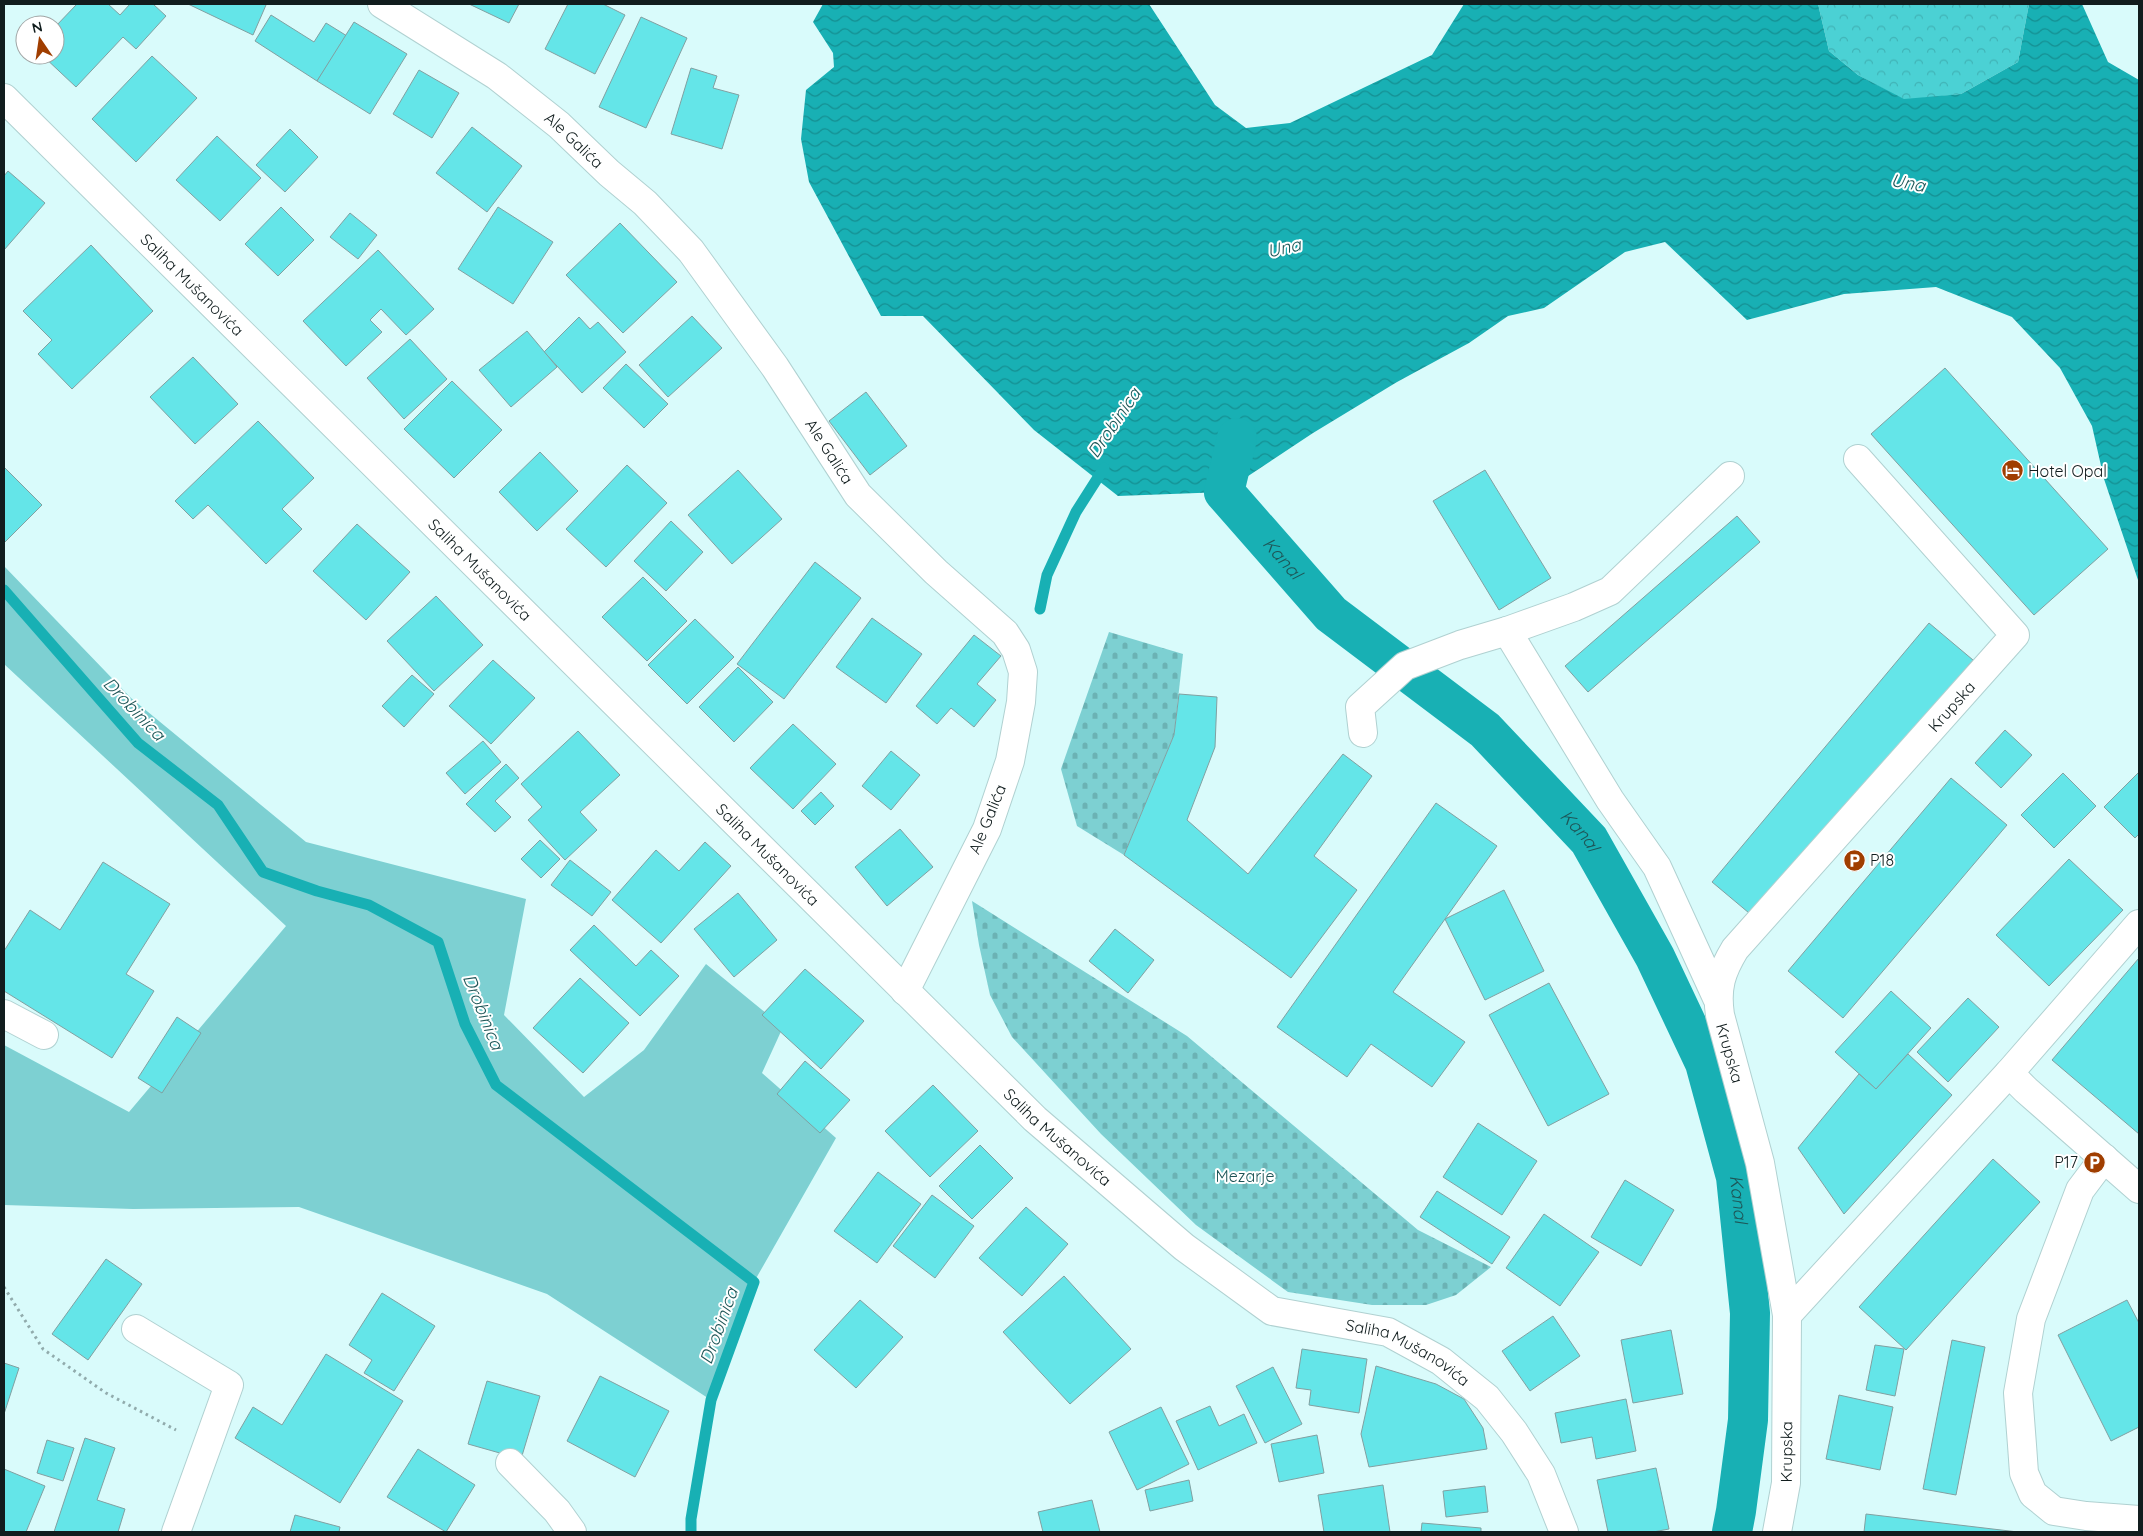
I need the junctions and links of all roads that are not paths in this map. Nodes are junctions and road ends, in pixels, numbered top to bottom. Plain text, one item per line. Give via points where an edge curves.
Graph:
1 (382, 4) edge
2 (4, 98) edge
3 (1858, 458) dead end
4 (1730, 476) dead end
5 (1507, 631) junction
6 (1361, 720) dead end
7 (2139, 924) edge
8 (905, 991) junction
9 (1717, 998) junction
10 (4, 1014) edge
11 (44, 1035) dead end
12 (2009, 1073) junction
13 (2104, 1158) junction
14 (2139, 1189) edge
15 (1787, 1315) junction
16 (136, 1329) dead end
17 (510, 1463) dead end
18 (2139, 1520) edge
19 (176, 1532) edge
20 (572, 1532) edge
21 (1564, 1532) edge
22 (1777, 1532) edge

1 - 8 street, Ale Galića via 497,76 558,125 645,203 691,251 775,367 858,495 936,572 1005,633 1016,650 1023,672 1010,761 987,829
2 - 8 street, Saliha Mušanovića
3 - 9 street, Krupska via 2015,635 1735,949 1723,969
4 - 5 street via 1610,591
5 - 6 street via 1405,666
5 - 9 street via 1610,800 1657,867
7 - 12 street
8 - 21 street, Saliha Mušanovića via 1034,1119 1184,1247 1272,1311 1388,1332 1441,1361 1487,1398 1514,1432 1540,1474
9 - 15 street, Krupska via 1760,1163
10 - 11 street
12 - 13 street
12 - 15 street
13 - 14 street
13 - 18 street via 2080,1190 2031,1319 2018,1393 2024,1472 2033,1494 2054,1511
15 - 22 street, Krupska via 1786,1483
16 - 19 street via 229,1385
17 - 20 street via 557,1511

